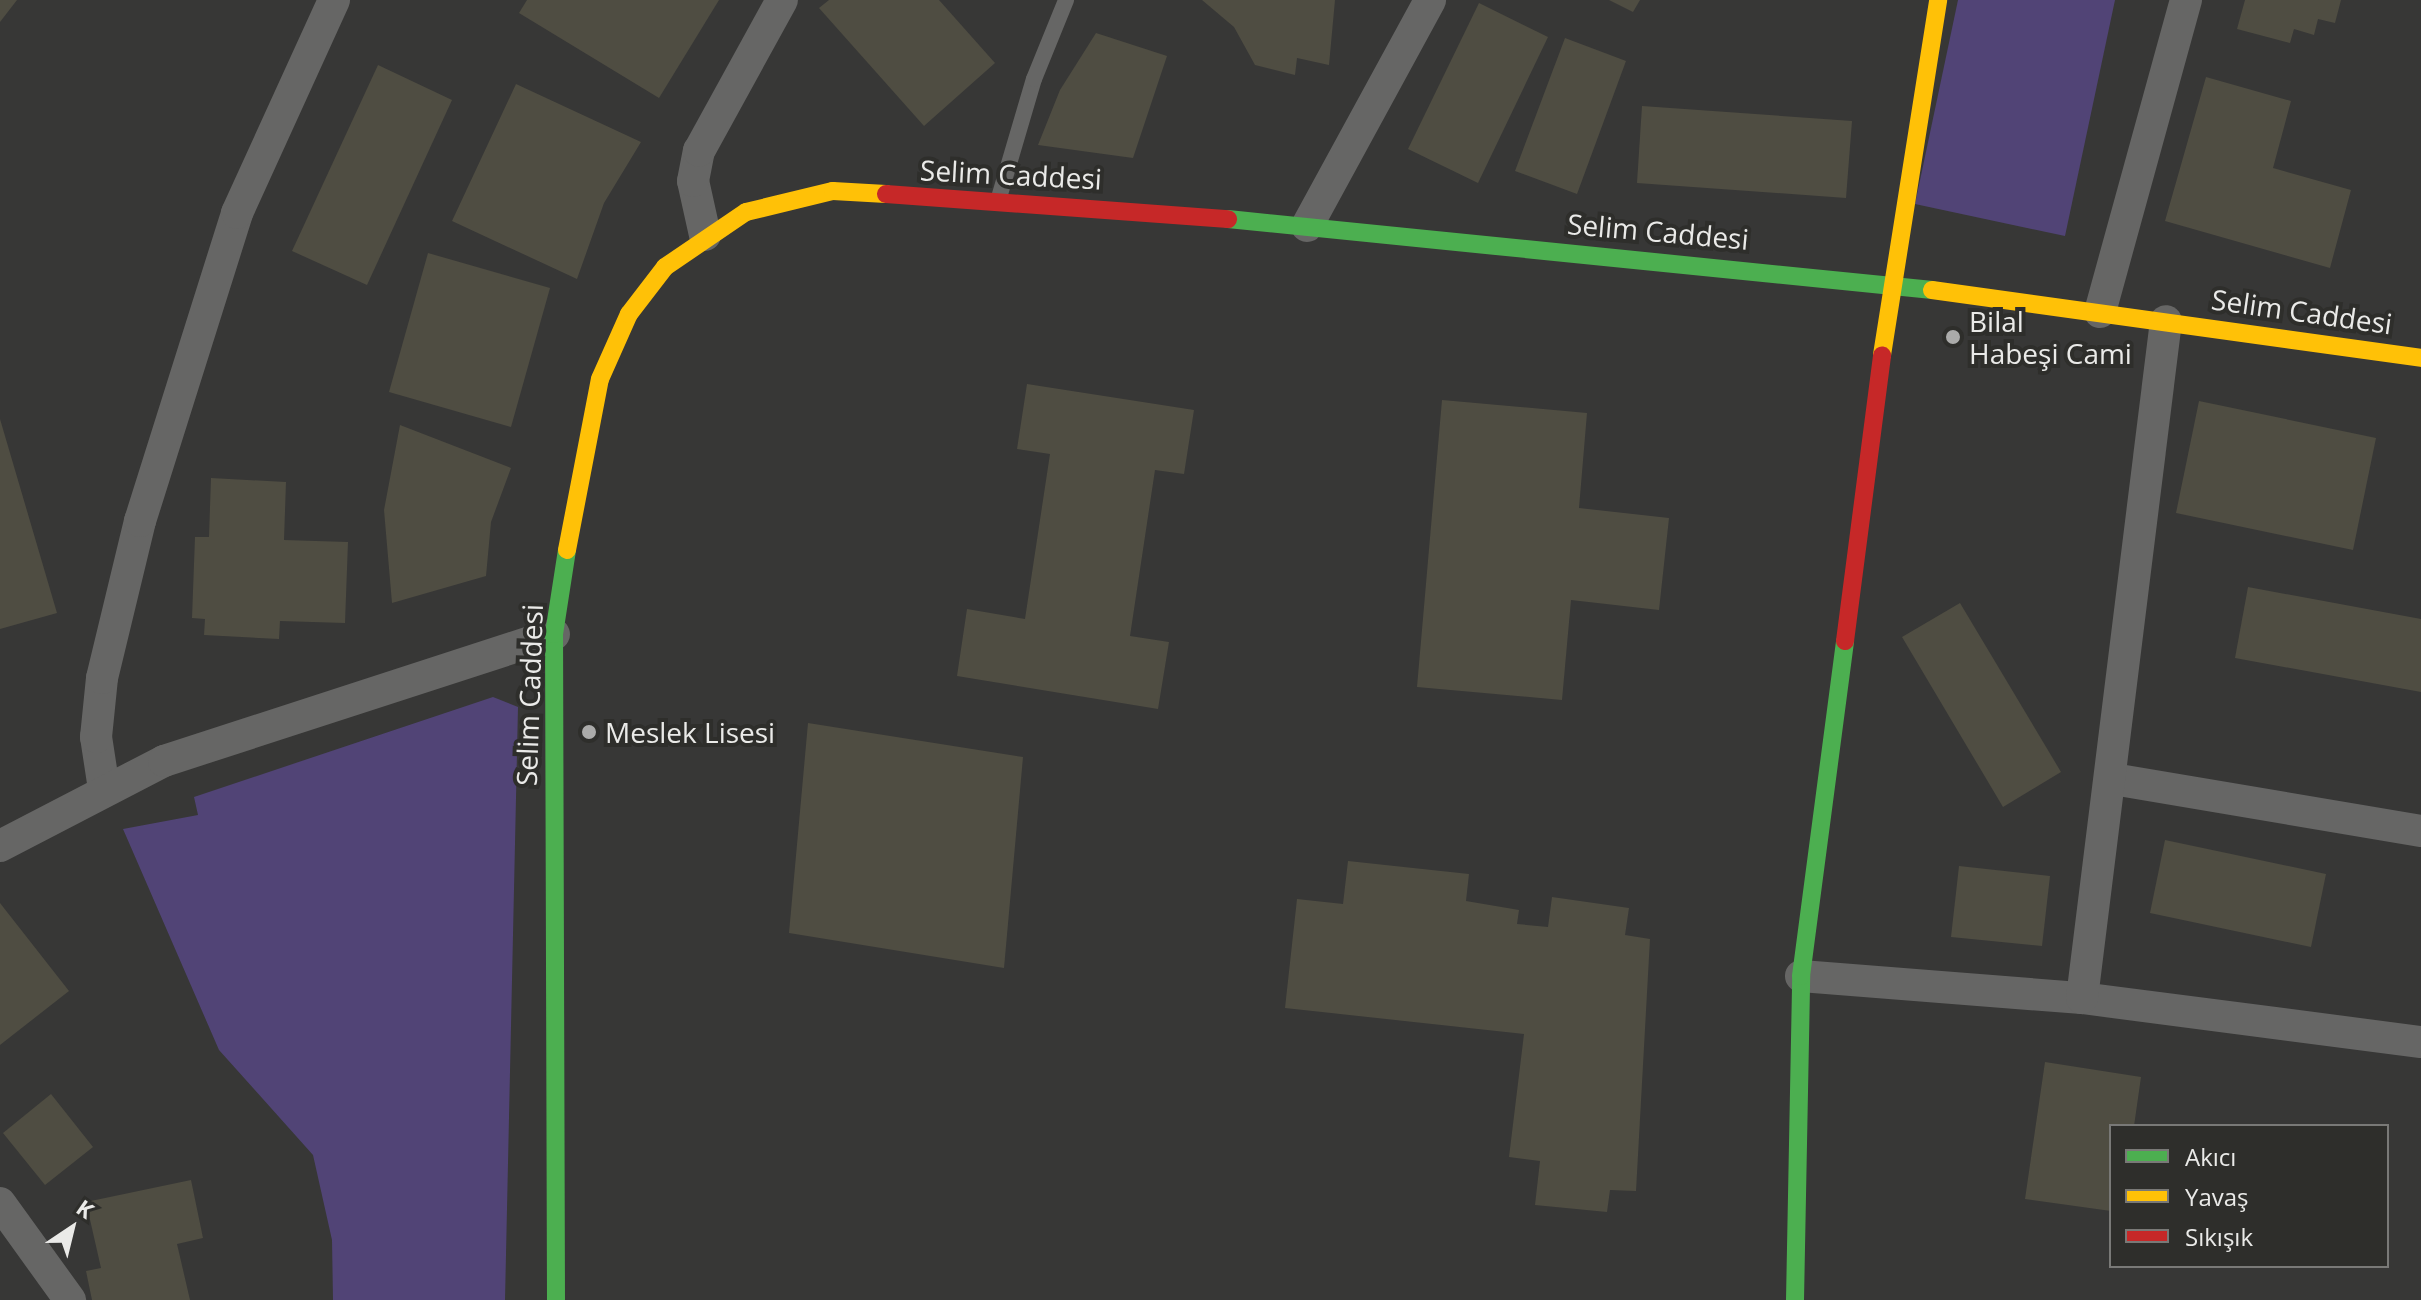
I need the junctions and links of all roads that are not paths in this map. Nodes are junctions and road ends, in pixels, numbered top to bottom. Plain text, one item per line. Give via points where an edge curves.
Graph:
1 (334, 0) edge
2 (782, 0) edge
3 (1066, 0) edge
4 (1430, 0) edge
5 (1938, 0) edge
6 (2186, 0) edge
7 (998, 203) junction
8 (1307, 226) junction
9 (705, 235) junction
10 (1891, 284) junction
11 (2100, 312) junction
12 (2166, 321) junction
13 (2421, 358) edge
14 (554, 634) junction
15 (2113, 779) junction
16 (104, 789) junction
17 (2421, 831) edge
18 (0, 846) edge
19 (1801, 976) junction
20 (2082, 998) junction
21 (2421, 1042) edge
22 (0, 1203) edge
23 (70, 1300) edge
24 (556, 1300) edge
25 (1795, 1300) edge

1 - 16 street via 237,213 140,521 102,678 96,737
2 - 9 street via 699,151 693,181
3 - 7 lane via 1030,91
4 - 8 street
5 - 10 main road
6 - 11 street
7 - 8 main road, Selim Caddesi
7 - 9 main road, Selim Caddesi via 833,191 746,212
8 - 10 main road, Selim Caddesi
9 - 14 main road, Selim Caddesi via 665,267 629,314 600,379
10 - 11 main road, Selim Caddesi
10 - 19 main road
11 - 12 main road, Selim Caddesi
12 - 13 main road, Selim Caddesi
12 - 15 street
14 - 16 street via 235,734
14 - 24 main road, Selim Caddesi
15 - 17 street
15 - 20 street
16 - 18 street
19 - 20 street
19 - 25 main road
20 - 21 street
22 - 23 street

